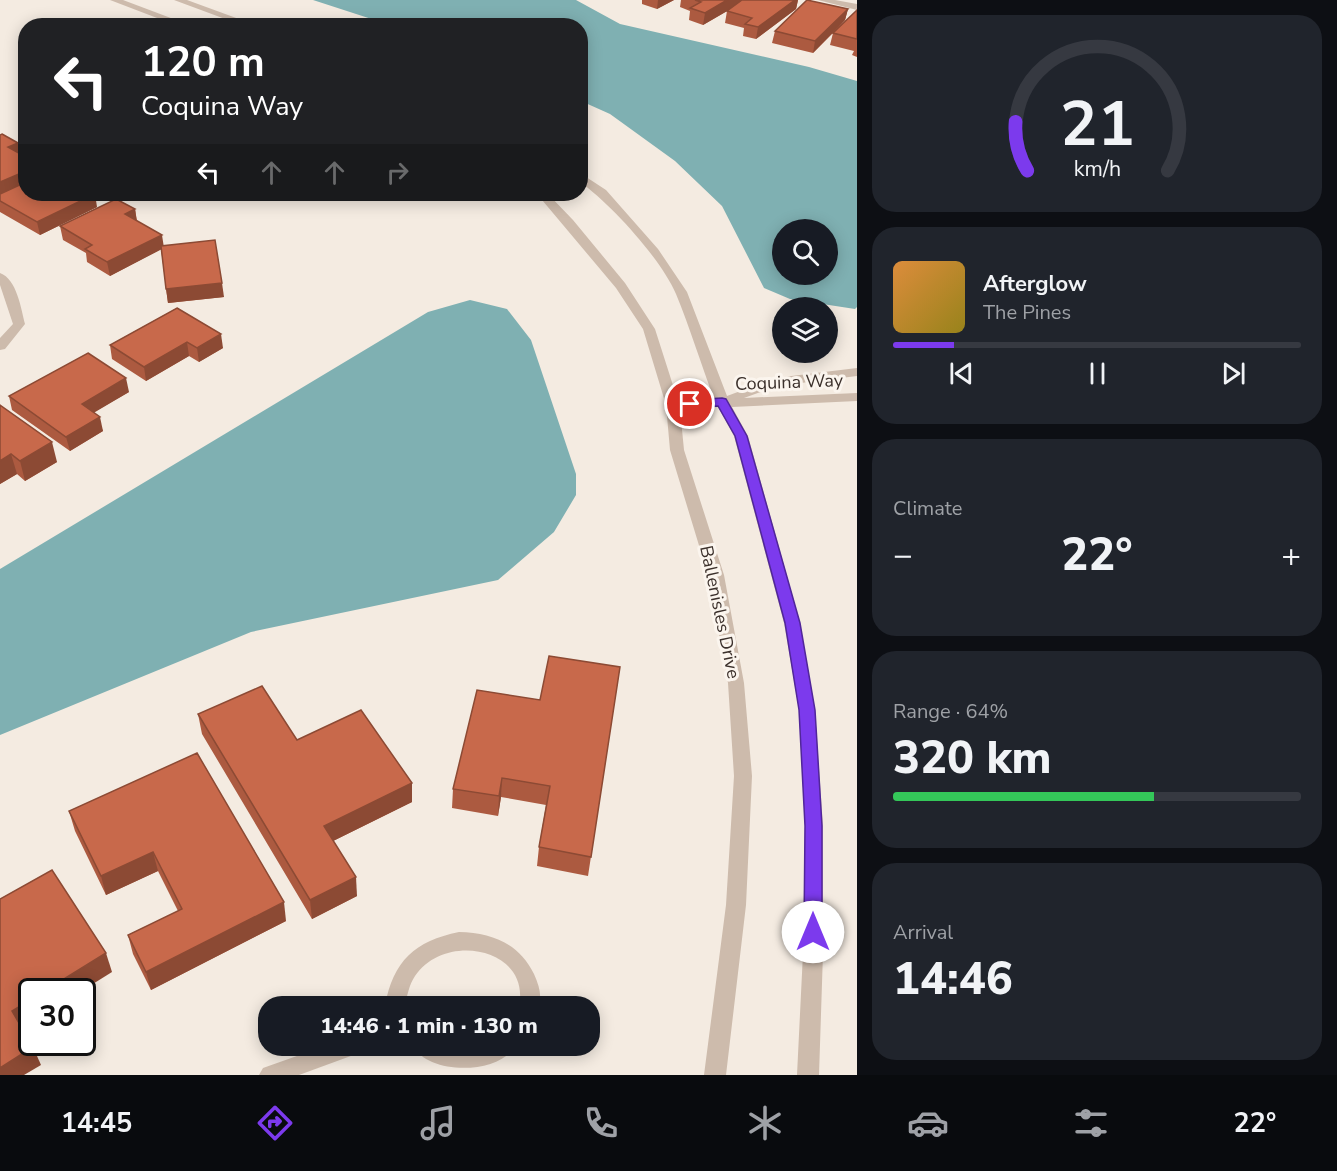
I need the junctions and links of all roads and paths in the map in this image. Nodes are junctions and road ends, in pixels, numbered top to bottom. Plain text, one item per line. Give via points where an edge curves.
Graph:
1 (114, 0) edge
2 (178, 0) edge
3 (822, 0) edge
4 (857, 7) edge
5 (165, 18) edge
6 (231, 18) edge
7 (588, 182) edge
8 (549, 201) edge
9 (0, 277) edge
10 (0, 346) edge
11 (857, 372) edge
12 (857, 398) edge
13 (722, 402) junction
14 (673, 405) junction
15 (397, 996) edge
16 (531, 996) edge
17 (324, 1056) edge
18 (446, 1056) edge
19 (483, 1056) edge
20 (270, 1075) edge
21 (715, 1075) edge
22 (808, 1075) edge

1 - 5 street
2 - 6 street
3 - 4 street
7 - 13 street via 602,192 646,243 681,292
8 - 14 street, Ballenisles Drive via 621,286 649,330
9 - 10 street via 9,289 19,324
11 - 13 street, Coquina Way via 775,382
12 - 13 street, Coquina Way via 808,403
13 - 14 street, Coquina Way
13 - 22 street via 741,436 766,522 792,623 807,710 814,826
14 - 21 street, Ballenisles Drive via 677,450 718,586 736,683 743,776 736,905
15 - 16 street via 411,964 435,946 454,939 474,939 512,958 523,970
17 - 20 street
18 - 19 street via 473,1060

